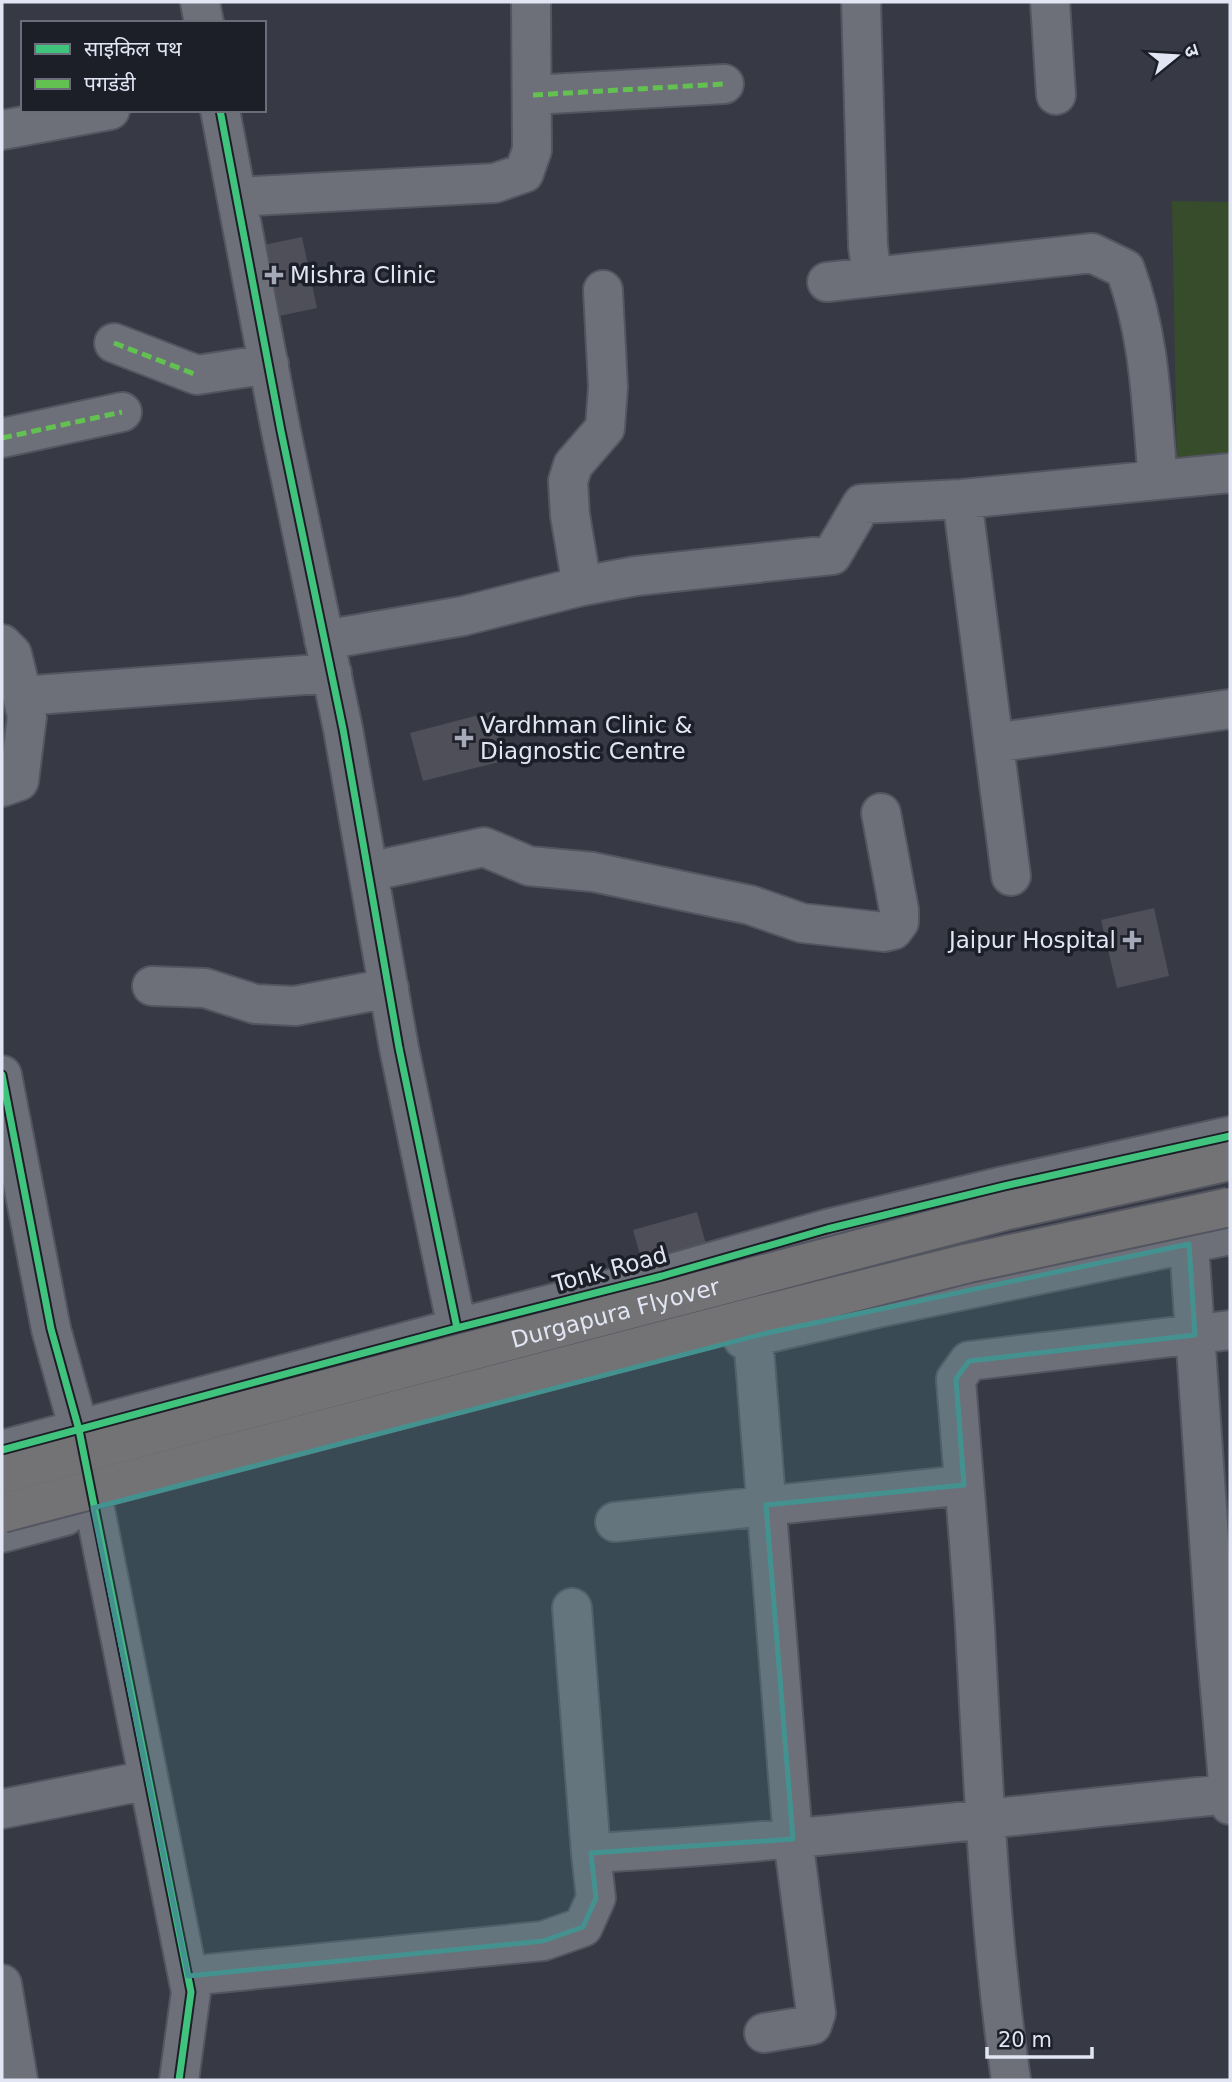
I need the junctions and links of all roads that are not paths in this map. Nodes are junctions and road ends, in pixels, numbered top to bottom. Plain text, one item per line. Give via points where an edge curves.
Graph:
1 (200, 2) edge
2 (531, 2) edge
3 (860, 2) edge
4 (1050, 2) edge
5 (204, 21) edge
6 (724, 84) dead end
7 (533, 95) junction
8 (1056, 95) dead end
9 (99, 112) edge
10 (220, 112) edge
11 (2, 130) edge
12 (236, 197) junction
13 (872, 277) junction
14 (827, 282) dead end
15 (603, 290) dead end
16 (114, 343) dead end
17 (269, 364) junction
18 (122, 412) dead end
19 (2, 438) edge
20 (1230, 473) edge
21 (1158, 480) junction
22 (962, 499) junction
23 (582, 586) junction
24 (2, 644) edge
25 (328, 656) junction
26 (22, 696) junction
27 (1230, 709) edge
28 (994, 743) junction
29 (2, 787) edge
30 (881, 813) dead end
31 (368, 872) junction
32 (1011, 876) dead end
33 (152, 986) dead end
34 (389, 988) junction
35 (2, 1075) edge
36 (1230, 1136) edge
37 (1230, 1161) edge
38 (1230, 1207) edge
39 (1230, 1235) edge
40 (1189, 1244) junction
41 (457, 1328) junction
42 (1213, 1332) edge
43 (753, 1336) junction
44 (79, 1430) junction
45 (2, 1450) edge
46 (2, 1474) edge
47 (964, 1485) junction
48 (766, 1505) junction
49 (93, 1508) junction
50 (2, 1513) edge
51 (615, 1522) dead end
52 (2, 1533) edge
53 (572, 1608) dead end
54 (148, 1780) junction
55 (1230, 1794) edge
56 (1230, 1805) edge
57 (2, 1809) edge
58 (986, 1820) junction
59 (793, 1839) junction
60 (590, 1853) junction
61 (188, 1976) junction
62 (2, 1984) edge
63 (764, 2033) dead end
64 (18, 2080) edge
65 (179, 2080) edge
66 (1011, 2080) edge

1 - 5 street
2 - 7 street
3 - 13 street
4 - 8 street
6 - 7 street
7 - 12 street via 532,150 524,173 495,183
9 - 11 street
10 - 12 street
12 - 17 street
13 - 14 street
13 - 21 street via 1092,253 1125,269 1138,303 1152,390
15 - 23 street via 608,387 605,428 573,466 568,481
16 - 17 street via 197,375
17 - 25 street
18 - 19 street
20 - 21 street
21 - 22 street
22 - 23 street via 862,504 832,555
22 - 28 street
23 - 25 street
24 - 26 street via 12,654
25 - 26 street
25 - 31 street
26 - 29 street via 27,716 19,781
27 - 28 street
28 - 32 street
30 - 31 street via 899,910 894,930 884,932 802,923 750,905 593,872 528,866 484,847
31 - 34 street
33 - 34 street via 205,988 255,1004 295,1006
34 - 41 street
35 - 44 street via 51,1329
36 - 41 street, Tonk Road via 827,1229
37 - 46 main road, Durgapura Flyover, bridge via 1004,1210
38 - 50 main road, Durgapura Flyover, bridge via 774,1311
39 - 40 street
40 - 42 street
40 - 43 street
41 - 44 street, Tonk Road
42 - 47 street via 969,1361 956,1379
42 - 55 street via 1216,1642
43 - 48 street
43 - 49 street
44 - 45 street, Tonk Road
44 - 49 street
47 - 48 street
47 - 58 street
48 - 51 street
48 - 59 street
49 - 52 street
49 - 54 street
53 - 60 street
54 - 57 street
54 - 61 street
55 - 56 street
55 - 58 street
58 - 59 street
58 - 66 street
59 - 60 street
59 - 63 street via 816,2020 806,2027
60 - 61 street via 596,1898 583,1927 544,1941
61 - 65 street via 191,1992
62 - 64 street

